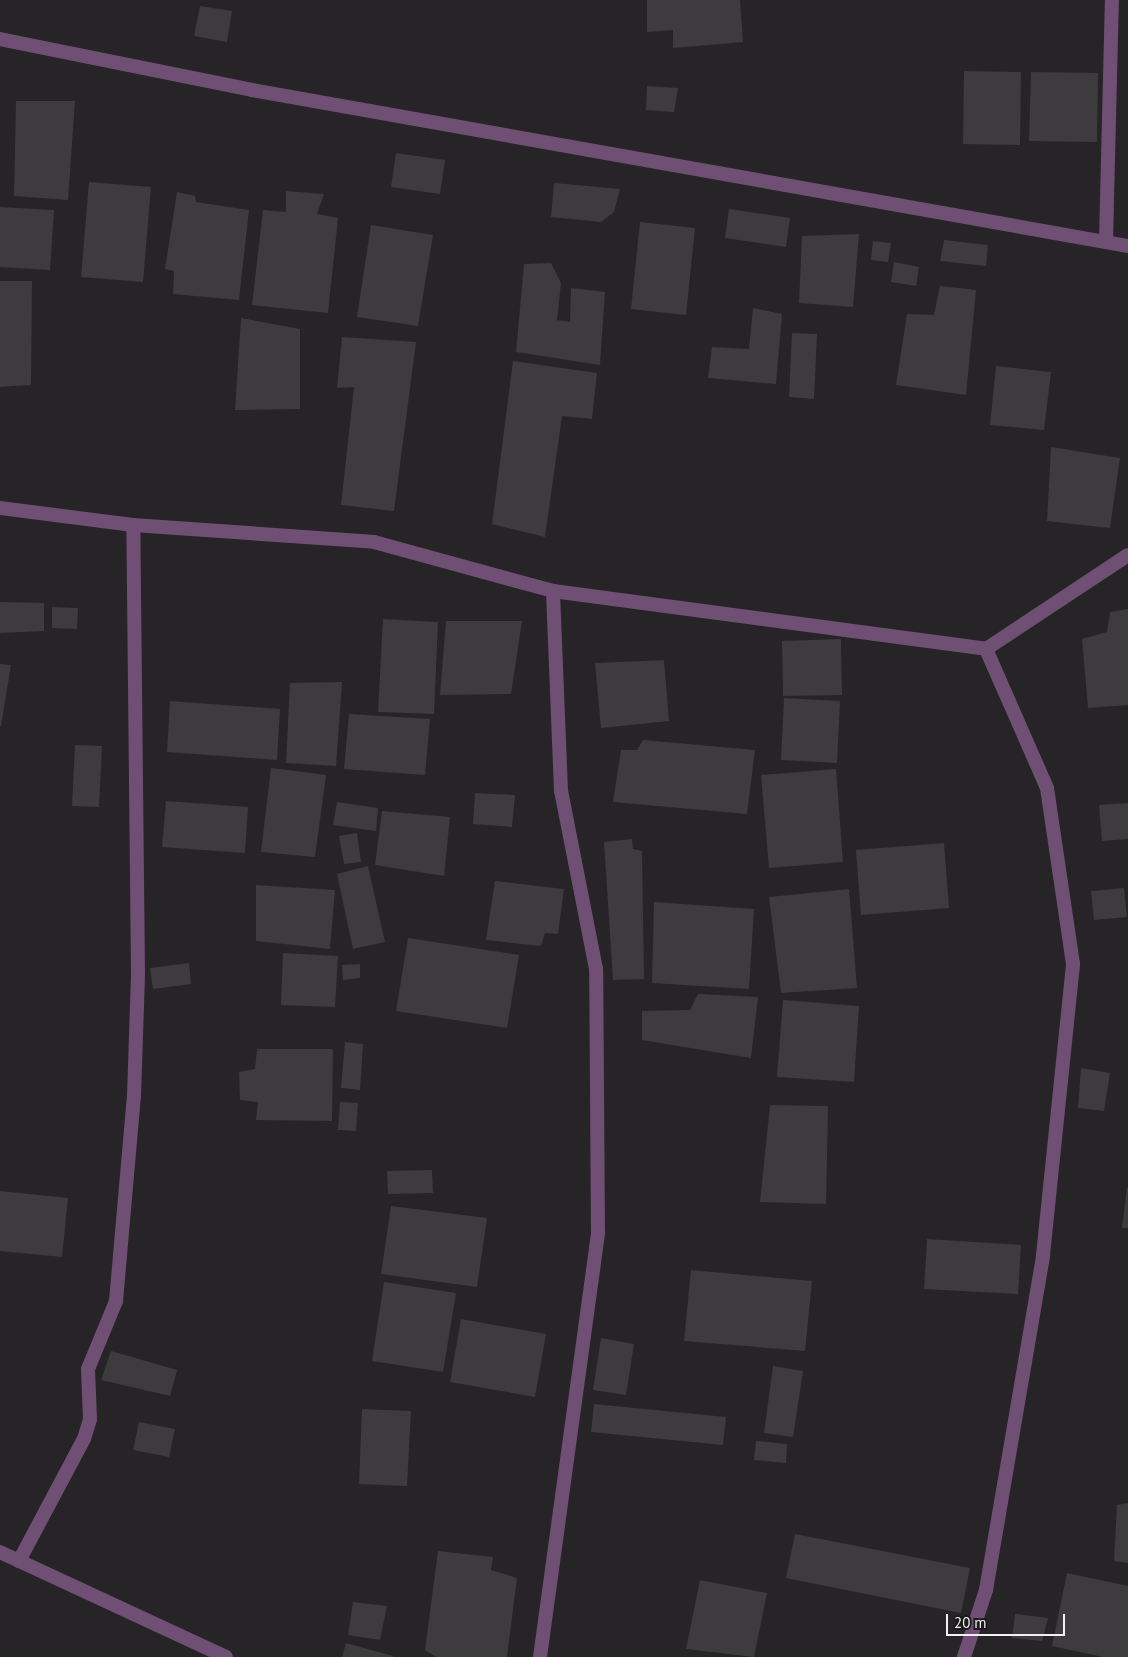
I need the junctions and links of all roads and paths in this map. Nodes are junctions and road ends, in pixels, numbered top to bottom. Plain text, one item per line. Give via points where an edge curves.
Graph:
1 (1112, 0) edge
2 (0, 39) edge
3 (1106, 241) junction
4 (1128, 246) edge
5 (0, 508) edge
6 (133, 525) junction
7 (1128, 555) edge
8 (553, 591) junction
9 (986, 649) junction
10 (0, 1552) edge
11 (19, 1560) junction
12 (226, 1657) edge
13 (540, 1657) edge
14 (964, 1657) edge

1 - 3 street
2 - 3 street via 252,90
3 - 4 street
5 - 6 street
6 - 8 street via 374,542
6 - 11 street via 138,973 134,1096 116,1300 88,1369 90,1418 84,1438
7 - 9 street
8 - 9 street
8 - 13 street via 561,791 596,969 598,1232
9 - 14 street via 1047,788 1073,964 1043,1255 986,1590
10 - 11 street
11 - 12 street

